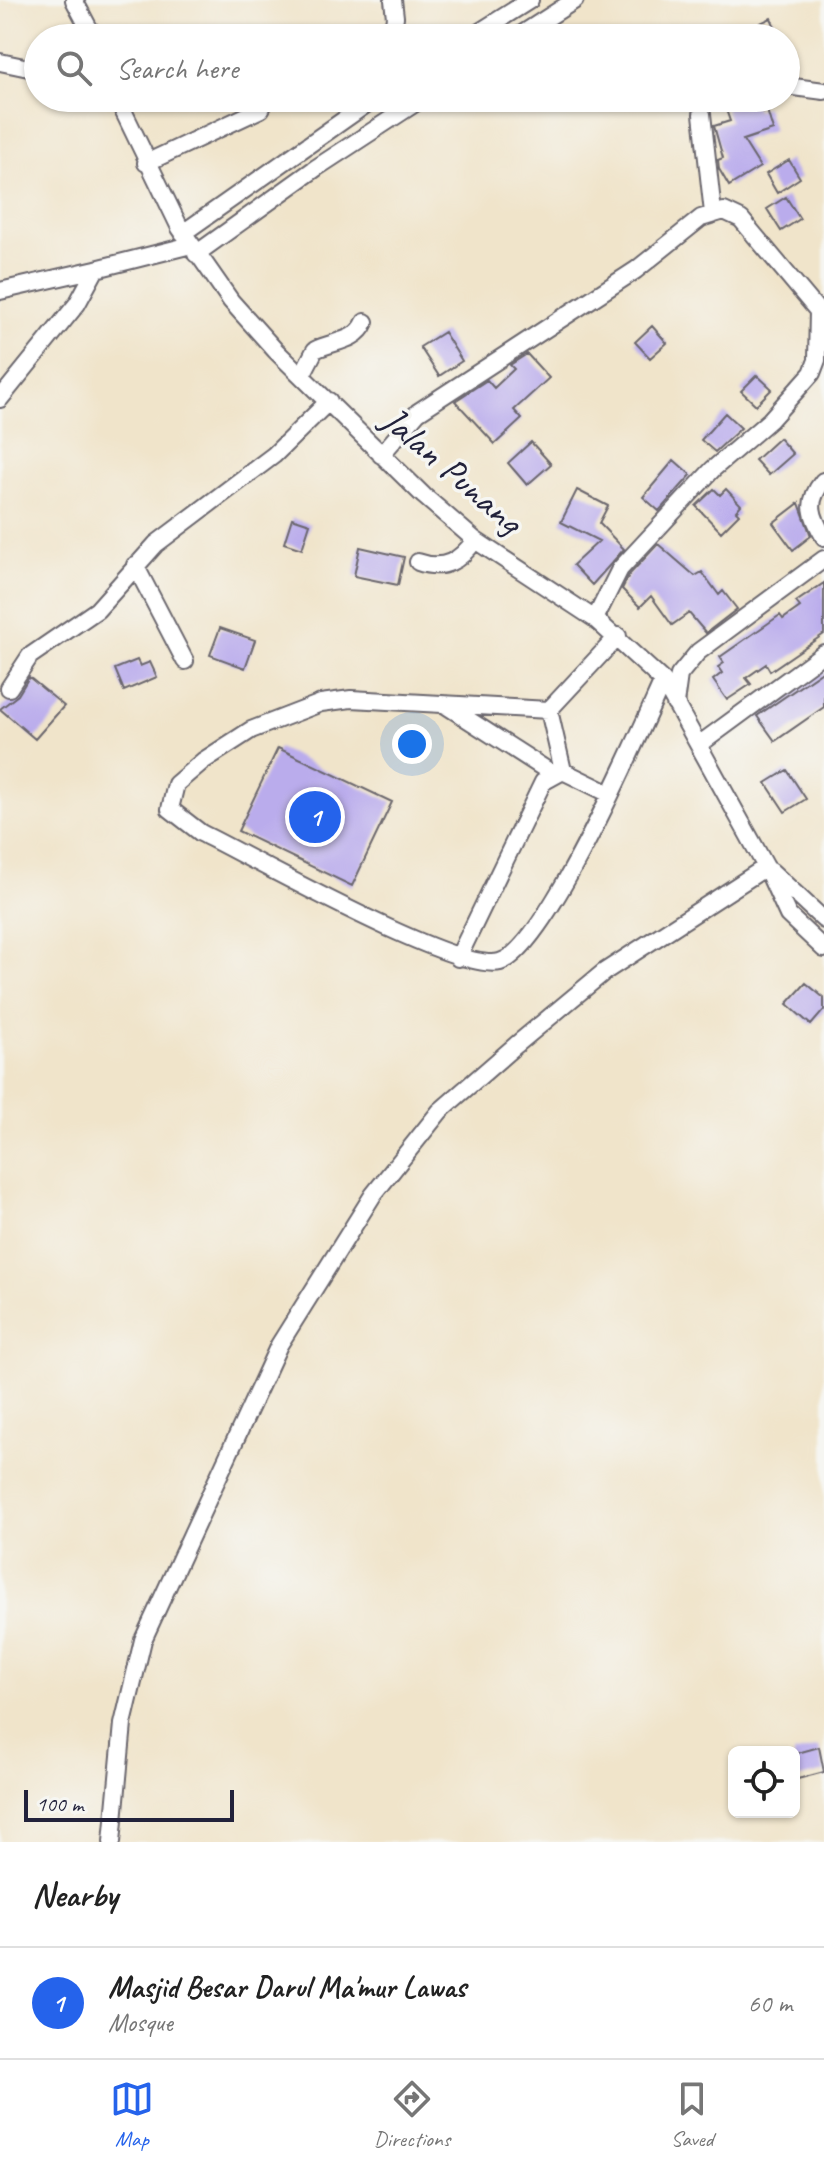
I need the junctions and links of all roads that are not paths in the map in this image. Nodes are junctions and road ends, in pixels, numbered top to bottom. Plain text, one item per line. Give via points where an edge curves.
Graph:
1 (74, 0) edge
2 (393, 0) edge
3 (530, 0) edge
4 (575, 0) edge
5 (87, 24) edge
6 (394, 24) edge
7 (492, 24) edge
8 (542, 24) edge
9 (0, 62) edge
10 (24, 67) edge
11 (800, 88) edge
12 (824, 91) edge
13 (123, 112) edge
14 (255, 112) edge
15 (355, 112) edge
16 (402, 112) edge
17 (702, 114) dead end
18 (146, 163) junction
19 (167, 207) junction
20 (713, 213) junction
21 (209, 215) junction
22 (225, 235) junction
23 (190, 244) junction
24 (96, 269) junction
25 (212, 276) junction
26 (0, 291) edge
27 (365, 322) dead end
28 (820, 363) edge
29 (302, 375) junction
30 (0, 399) edge
31 (329, 401) junction
32 (381, 455) junction
33 (823, 481) edge
34 (824, 537) edge
35 (475, 540) junction
36 (824, 559) edge
37 (418, 562) dead end
38 (135, 565) junction
39 (595, 619) junction
40 (618, 636) junction
41 (824, 653) edge
42 (185, 661) dead end
43 (663, 681) junction
44 (9, 688) dead end
45 (445, 705) junction
46 (675, 706) junction
47 (549, 710) junction
48 (700, 744) junction
49 (558, 772) junction
50 (610, 794) junction
51 (766, 867) junction
52 (824, 920) edge
53 (824, 949) edge
54 (458, 958) junction
55 (112, 1842) edge

1 - 5 street
2 - 6 street
3 - 7 street
4 - 8 street
9 - 10 street
11 - 12 street
13 - 18 street, Jalan Punang
14 - 18 street
15 - 21 street
16 - 22 street
17 - 20 street
18 - 19 street, Jalan Punang
19 - 21 street via 180,214
19 - 23 street, Jalan Punang
20 - 28 street via 724,211 741,219 805,291 818,311
20 - 32 street via 636,270 418,412
21 - 23 street
22 - 23 street
22 - 25 street
23 - 24 street
23 - 25 street, Jalan Punang
24 - 26 street
24 - 30 street via 77,304
25 - 29 street, Jalan Punang
27 - 29 street via 344,341 315,350
28 - 39 street via 797,393 713,469 620,569
29 - 31 street, Jalan Punang
31 - 32 street, Jalan Punang
31 - 38 street via 274,455 180,524
32 - 35 street, Jalan Punang
33 - 34 street via 810,508
35 - 37 street via 463,557 445,566
35 - 39 street, Jalan Punang
36 - 46 street via 698,652 679,675
38 - 42 street
38 - 44 street via 97,610 30,656
39 - 40 street, Jalan Punang
40 - 43 street, Jalan Punang
40 - 47 street
41 - 48 street
43 - 46 street, Jalan Punang
43 - 50 street
45 - 47 street
45 - 49 street
45 - 54 street via 351,699 296,710 251,730 187,773 173,791 170,809 201,833
46 - 48 street, Jalan Punang
47 - 49 street
48 - 51 street, Jalan Punang
49 - 50 street
49 - 54 street via 543,782
50 - 54 street via 557,896 524,945 503,962 481,965
51 - 52 street, Jalan Punang
51 - 53 street, Jalan Punang via 788,915
51 - 55 street via 604,972 516,1045 440,1111 373,1195 279,1345 143,1640 123,1724

